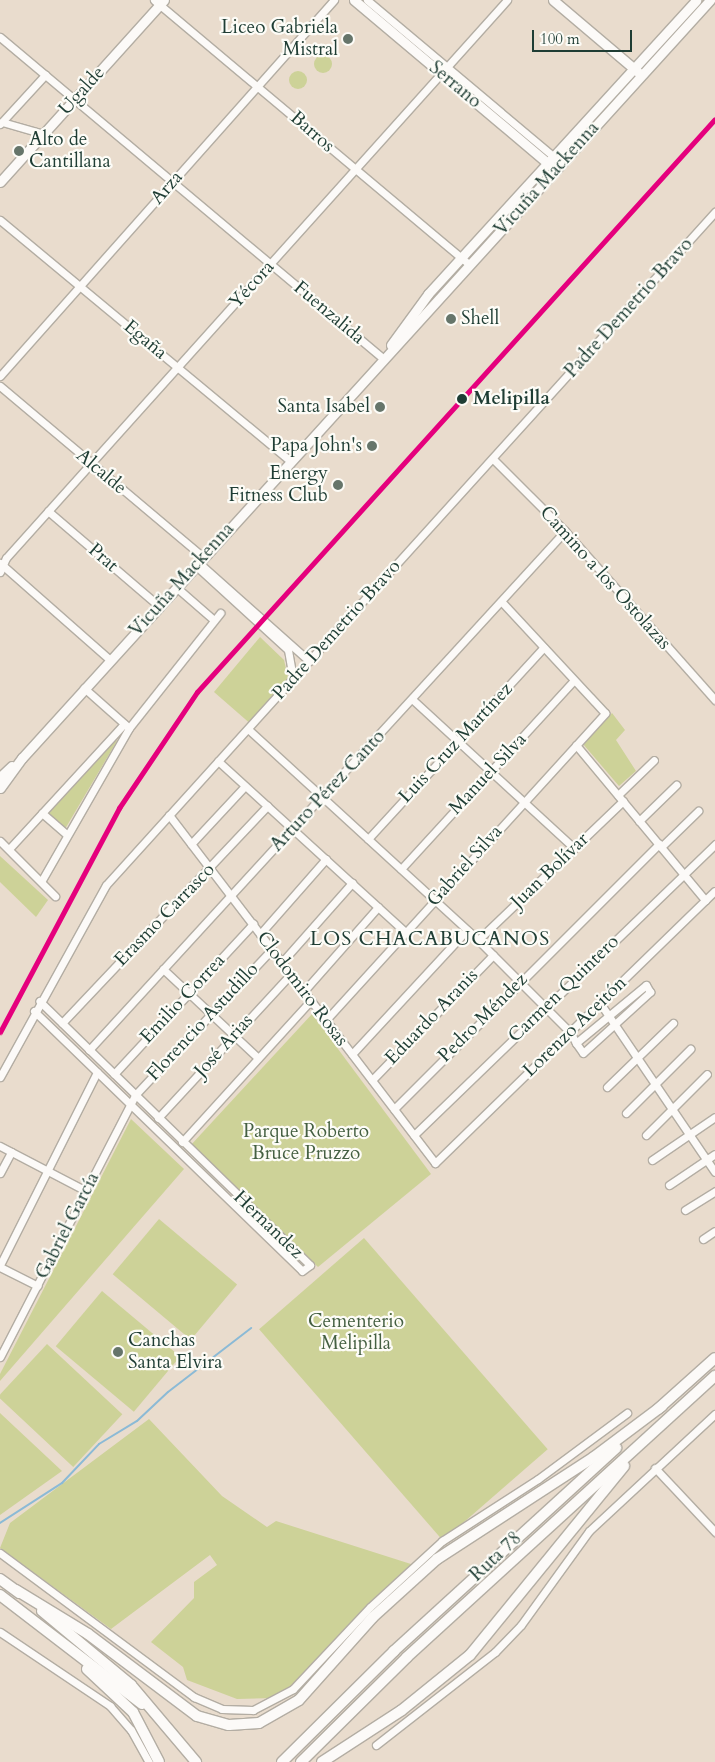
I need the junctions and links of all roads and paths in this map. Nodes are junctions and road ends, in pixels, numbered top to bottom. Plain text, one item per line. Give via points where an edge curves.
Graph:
1 (334, 0) edge
2 (354, 0) edge
3 (367, 0) edge
4 (507, 0) edge
5 (553, 0) edge
6 (696, 0) edge
7 (710, 0) edge
8 (160, 2) edge
9 (0, 37) edge
10 (634, 68) junction
11 (444, 70) junction
12 (46, 75) junction
13 (642, 75) junction
14 (257, 85) junction
15 (75, 100) junction
16 (1, 123) edge
17 (44, 134) junction
18 (550, 159) junction
19 (559, 166) junction
20 (355, 169) junction
21 (0, 182) edge
22 (173, 182) junction
23 (715, 212) edge
24 (0, 220) edge
25 (461, 258) junction
26 (468, 264) junction
27 (270, 265) junction
28 (80, 286) junction
29 (382, 358) junction
30 (178, 367) junction
31 (0, 376) edge
32 (0, 386) edge
33 (493, 459) junction
34 (290, 461) junction
35 (91, 463) junction
36 (48, 511) junction
37 (564, 531) junction
38 (199, 562) junction
39 (1, 567) edge
40 (176, 587) junction
41 (502, 602) junction
42 (158, 606) junction
43 (220, 613) dead end
44 (214, 620) junction
45 (544, 647) junction
46 (110, 660) junction
47 (309, 661) junction
48 (293, 677) junction
49 (574, 680) junction
50 (84, 688) junction
51 (413, 700) junction
52 (715, 700) edge
53 (126, 726) junction
54 (248, 729) junction
55 (458, 741) junction
56 (576, 745) junction
57 (22, 758) junction
58 (654, 760) dead end
59 (218, 761) junction
60 (490, 772) junction
61 (0, 776) edge
62 (676, 785) dead end
63 (246, 786) junction
64 (0, 788) edge
65 (323, 797) junction
66 (620, 798) junction
67 (524, 802) junction
68 (267, 806) junction
69 (698, 811) dead end
70 (42, 813) junction
71 (169, 815) junction
72 (639, 820) junction
73 (293, 830) junction
74 (66, 834) junction
75 (368, 839) junction
76 (0, 841) edge
77 (191, 844) junction
78 (715, 844) edge
79 (660, 846) junction
80 (574, 848) junction
81 (9, 849) junction
82 (326, 859) junction
83 (209, 867) junction
84 (401, 869) junction
85 (684, 874) junction
86 (42, 880) junction
87 (352, 883) junction
88 (715, 890) edge
89 (55, 896) dead end
90 (231, 896) junction
91 (435, 899) junction
92 (705, 900) junction
93 (378, 907) junction
94 (253, 924) junction
95 (467, 930) junction
96 (405, 932) junction
97 (260, 934) junction
98 (478, 940) junction
99 (272, 949) junction
100 (493, 955) junction
101 (282, 962) junction
102 (163, 969) junction
103 (291, 974) junction
104 (519, 981) junction
105 (304, 991) junction
106 (189, 993) junction
107 (311, 1000) junction
108 (40, 1001) junction
109 (600, 1003) junction
110 (545, 1008) junction
111 (34, 1011) junction
112 (211, 1014) junction
113 (610, 1017) junction
114 (326, 1020) junction
115 (62, 1023) junction
116 (673, 1023) dead end
117 (616, 1026) junction
118 (570, 1032) junction
119 (234, 1036) junction
120 (576, 1044) junction
121 (690, 1049) dead end
122 (89, 1050) junction
123 (352, 1054) junction
124 (258, 1058) junction
125 (638, 1058) junction
126 (97, 1072) junction
127 (114, 1074) junction
128 (707, 1074) dead end
129 (0, 1077) edge
130 (372, 1080) junction
131 (655, 1083) junction
132 (607, 1087) dead end
133 (135, 1095) junction
134 (130, 1104) junction
135 (672, 1108) junction
136 (394, 1109) junction
137 (626, 1113) dead end
138 (715, 1117) edge
139 (158, 1118) junction
140 (689, 1134) junction
141 (414, 1135) junction
142 (646, 1135) dead end
143 (182, 1142) junction
144 (0, 1146) edge
145 (11, 1152) junction
146 (715, 1154) edge
147 (652, 1160) dead end
148 (707, 1160) junction
149 (435, 1163) joint
150 (46, 1171) junction
151 (715, 1172) edge
152 (0, 1173) edge
153 (668, 1185) dead end
154 (715, 1190) edge
155 (86, 1191) junction
156 (685, 1210) dead end
157 (715, 1231) edge
158 (703, 1239) dead end
159 (0, 1266) edge
160 (38, 1286) junction
161 (0, 1357) edge
162 (715, 1358) edge
163 (715, 1376) edge
164 (662, 1406) junction
165 (627, 1414) dead end
166 (715, 1414) edge
167 (660, 1426) junction
168 (655, 1468) junction
169 (715, 1532) edge
170 (0, 1553) edge
171 (0, 1579) edge
172 (16, 1590) junction
173 (0, 1595) edge
174 (12, 1605) junction
175 (0, 1632) edge
176 (376, 1745) dead end
177 (149, 1762) edge
178 (159, 1762) edge
179 (191, 1762) edge
180 (196, 1762) edge
181 (282, 1762) edge
182 (301, 1762) edge
183 (322, 1762) edge

1 - 14 street, Arza
2 - 11 main road, Serrano
3 - 11 street, Serrano
4 - 11 street, Yécora
5 - 10 main road
6 - 10 main road, Vicuña Mackenna
7 - 13 main road, Vicuña Mackenna
8 - 14 street, Barros
8 - 15 main road, Ugalde
9 - 12 street, Fuenzalida
10 - 13 main road
10 - 18 main road, Vicuña Mackenna
11 - 18 main road, Serrano
11 - 20 street, Yécora
12 - 15 street, Fuenzalida
12 - 16 street
13 - 19 main road, Vicuña Mackenna
14 - 20 street, Barros
14 - 22 street, Arza
15 - 17 main road, Ugalde
15 - 22 street, Fuenzalida
16 - 17 street
17 - 21 main road, Ugalde
18 - 19 main road, Serrano
18 - 25 main road, Vicuña Mackenna
19 - 26 main road, Vicuña Mackenna
20 - 25 street, Barros
20 - 27 street, Yécora
22 - 27 street, Fuenzalida
22 - 28 street, Arza
23 - 33 street, Padre Demetrio Bravo
24 - 28 street, Egaña
25 - 26 street, Barros
25 - 29 main road, Vicuña Mackenna via 414,310
26 - 29 main road, Vicuña Mackenna
27 - 29 street, Fuenzalida
27 - 30 street, Yécora
28 - 30 street, Egaña
28 - 31 street, Arza
29 - 34 main road, Vicuña Mackenna
30 - 34 street, Egaña
30 - 35 street, Yécora
32 - 35 street, Alcalde
33 - 37 street, Camino a los Ostolazas
33 - 47 street, Padre Demetrio Bravo
34 - 38 main road, Vicuña Mackenna
35 - 36 street, Yécora
35 - 38 street, Alcalde
36 - 39 street, Yécora
36 - 42 street, Prat
37 - 41 street, Arturo Pérez Canto
37 - 52 street, Camino a los Ostolazas
38 - 40 main road, Vicuña Mackenna
38 - 47 street, Alcalde
38 - 48 street, Alcalde via 288,650
39 - 46 street
40 - 42 main road, Vicuña Mackenna
40 - 44 street
41 - 45 street
41 - 51 street, Arturo Pérez Canto
42 - 46 main road, Vicuña Mackenna
43 - 44 street
44 - 53 street
45 - 49 street
45 - 55 street, Luis Cruz Martínez
46 - 50 main road, Vicuña Mackenna
47 - 48 street, Padre Demetrio Bravo
48 - 54 street, Padre Demetrio Bravo
49 - 56 street, Gabriel Silva via 605,713
49 - 60 street, Manuel Silva
50 - 53 street
50 - 57 main road, Vicuña Mackenna
51 - 55 street
51 - 65 street, Arturo Pérez Canto
53 - 70 street
53 - 74 street
54 - 59 street, Padre Demetrio Bravo
54 - 65 street
55 - 60 street
55 - 75 street, Luis Cruz Martínez
56 - 66 street
56 - 67 street, Gabriel Silva
57 - 61 main road, Vicuña Mackenna
57 - 64 main road, Vicuña Mackenna
58 - 66 street, Juan Bolívar
59 - 63 street
59 - 71 street, Padre Demetrio Bravo
60 - 67 street
60 - 84 street, Manuel Silva
62 - 72 street
63 - 68 street
63 - 77 street
65 - 73 street, Arturo Pérez Canto
65 - 75 street
66 - 72 street
66 - 80 street, Juan Bolívar
67 - 80 street
67 - 91 street, Gabriel Silva
68 - 73 street
68 - 83 street, Erasmo Carrasco
69 - 79 street, Pedro Méndez
70 - 74 street
70 - 81 street
71 - 77 street, Clodomiro Rosas
71 - 108 street, Padre Demetrio Bravo via 94,901
72 - 79 street
73 - 82 street
73 - 90 street, Arturo Pérez Canto
74 - 86 street
75 - 84 street
76 - 81 street
77 - 83 street, Clodomiro Rosas
78 - 85 street, Carmen Quintero
79 - 85 street
79 - 104 street, Pedro Méndez
80 - 98 street, Juan Bolívar
81 - 86 street
82 - 87 street
82 - 97 street
83 - 90 street, Clodomiro Rosas
83 - 115 street, Erasmo Carrasco
84 - 91 street
85 - 92 street
85 - 110 street, Carmen Quintero
86 - 89 street
87 - 93 street
87 - 101 street, Florencio Astudillo
88 - 92 street, Lorenzo Aceitón
90 - 94 street, Clodomiro Rosas
90 - 102 street, Arturo Pérez Canto
91 - 95 street
91 - 96 street, Gabriel Silva
92 - 109 street, Lorenzo Aceitón
93 - 96 street
93 - 105 street
94 - 97 street, Clodomiro Rosas
94 - 106 street, Emilio Correa
95 - 98 street
95 - 123 street
96 - 114 street, Gabriel Silva
97 - 99 street, Clodomiro Rosas
98 - 100 street
99 - 101 street, Clodomiro Rosas
99 - 112 street, Florencio Astudillo
100 - 104 street
100 - 130 street, Eduardo Aranis
101 - 103 street, Clodomiro Rosas
102 - 106 street
102 - 122 street, Arturo Pérez Canto
103 - 105 street, Clodomiro Rosas
103 - 119 street, José Arias
104 - 110 street
104 - 136 street, Pedro Méndez
105 - 107 street, Clodomiro Rosas
106 - 112 street
106 - 127 street, Emilio Correa
107 - 114 street, Clodomiro Rosas
107 - 124 street
108 - 111 street, Padre Demetrio Bravo
108 - 115 street, Hernandez
109 - 113 street
109 - 118 street, Lorenzo Aceitón
110 - 118 street
110 - 141 street, Carmen Quintero
111 - 126 street, Hernandez
111 - 129 street, Padre Demetrio Bravo
112 - 119 street
112 - 133 street, Florencio Astudillo
113 - 117 street
113 - 117 street via 646,985 650,992
113 - 120 street
114 - 123 street, Clodomiro Rosas
115 - 122 street, Hernandez
116 - 125 street
117 - 120 street via 583,1053
117 - 125 street
118 - 120 street
118 - 149 street, Lorenzo Aceitón
119 - 124 street
119 - 139 street, José Arias
121 - 131 street
122 - 127 street, Hernandez
123 - 130 street, Clodomiro Rosas
124 - 143 street
125 - 131 street
125 - 132 street
126 - 134 street, Hernandez
126 - 150 street
127 - 133 street, Hernandez
128 - 135 street
130 - 136 street, Clodomiro Rosas
131 - 135 street
131 - 137 street
133 - 134 street, Gabriel García
133 - 139 street, Hernandez
134 - 143 street, Hernandez via 302,1271 310,1265
134 - 155 street, Gabriel García
135 - 140 street
135 - 142 street
136 - 141 street, Clodomiro Rosas
138 - 140 street
139 - 143 street, Hernandez
140 - 147 street
140 - 148 street
141 - 149 street, Clodomiro Rosas
144 - 145 street
145 - 150 street
145 - 152 street
146 - 148 street
148 - 151 street
148 - 153 street
150 - 155 street
150 - 159 street
154 - 156 street
155 - 160 street, Gabriel García
157 - 158 street
159 - 160 street
160 - 161 street, Gabriel García
162 - 164 highway, Ruta 78
163 - 167 highway, Ruta 78
164 - 172 highway via 588,1460 437,1559 373,1617 299,1700 259,1723 228,1725 196,1716 88,1634
164 - 181 highway, Ruta 78 via 394,1652
165 - 170 street via 538,1479 442,1541 370,1607 293,1690 253,1710 222,1709 194,1698
166 - 168 street
167 - 182 highway, Ruta 78 via 407,1657
167 - 183 highway via 470,1655 408,1705
168 - 169 street
168 - 176 street via 589,1531 521,1625 495,1652
171 - 172 highway
172 - 180 highway via 123,1676
173 - 174 highway
174 - 178 highway via 120,1698 144,1729
174 - 179 highway via 125,1689
175 - 177 street via 100,1698 131,1730

